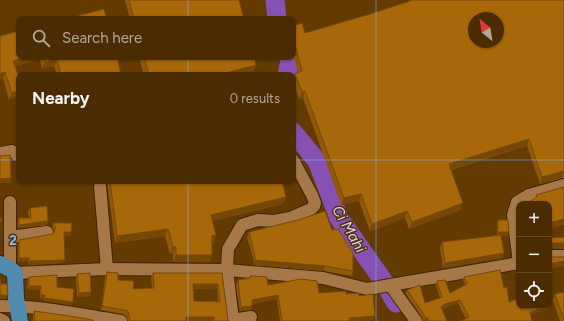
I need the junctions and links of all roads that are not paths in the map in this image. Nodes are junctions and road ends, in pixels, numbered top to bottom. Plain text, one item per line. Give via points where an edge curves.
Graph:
1 (0, 153) edge
2 (16, 154) edge
3 (296, 165) edge
4 (564, 185) edge
5 (100, 186) dead end
6 (10, 202) dead end
7 (46, 232) dead end
8 (10, 237) junction
9 (516, 239) edge
10 (552, 256) edge
11 (564, 256) edge
12 (516, 264) edge
13 (8, 269) edge
14 (107, 269) junction
15 (227, 270) junction
16 (389, 285) junction
17 (0, 306) edge
18 (19, 314) edge
19 (251, 317) dead end
20 (0, 319) edge
21 (233, 320) edge
22 (4, 321) edge
23 (121, 321) edge
24 (416, 321) edge

1 - 2 street via 12,151
3 - 15 street via 312,194 314,206 290,218 258,220 242,225 228,249
4 - 9 street via 529,195 517,202 513,215
5 - 14 street
6 - 8 street
7 - 8 street
8 - 13 street
10 - 11 street
12 - 16 street
13 - 14 street
13 - 18 main road
14 - 15 street
15 - 16 street via 323,278 367,289
15 - 21 street
16 - 24 street
17 - 18 street
18 - 23 street via 89,315
19 - 21 street
20 - 22 street

